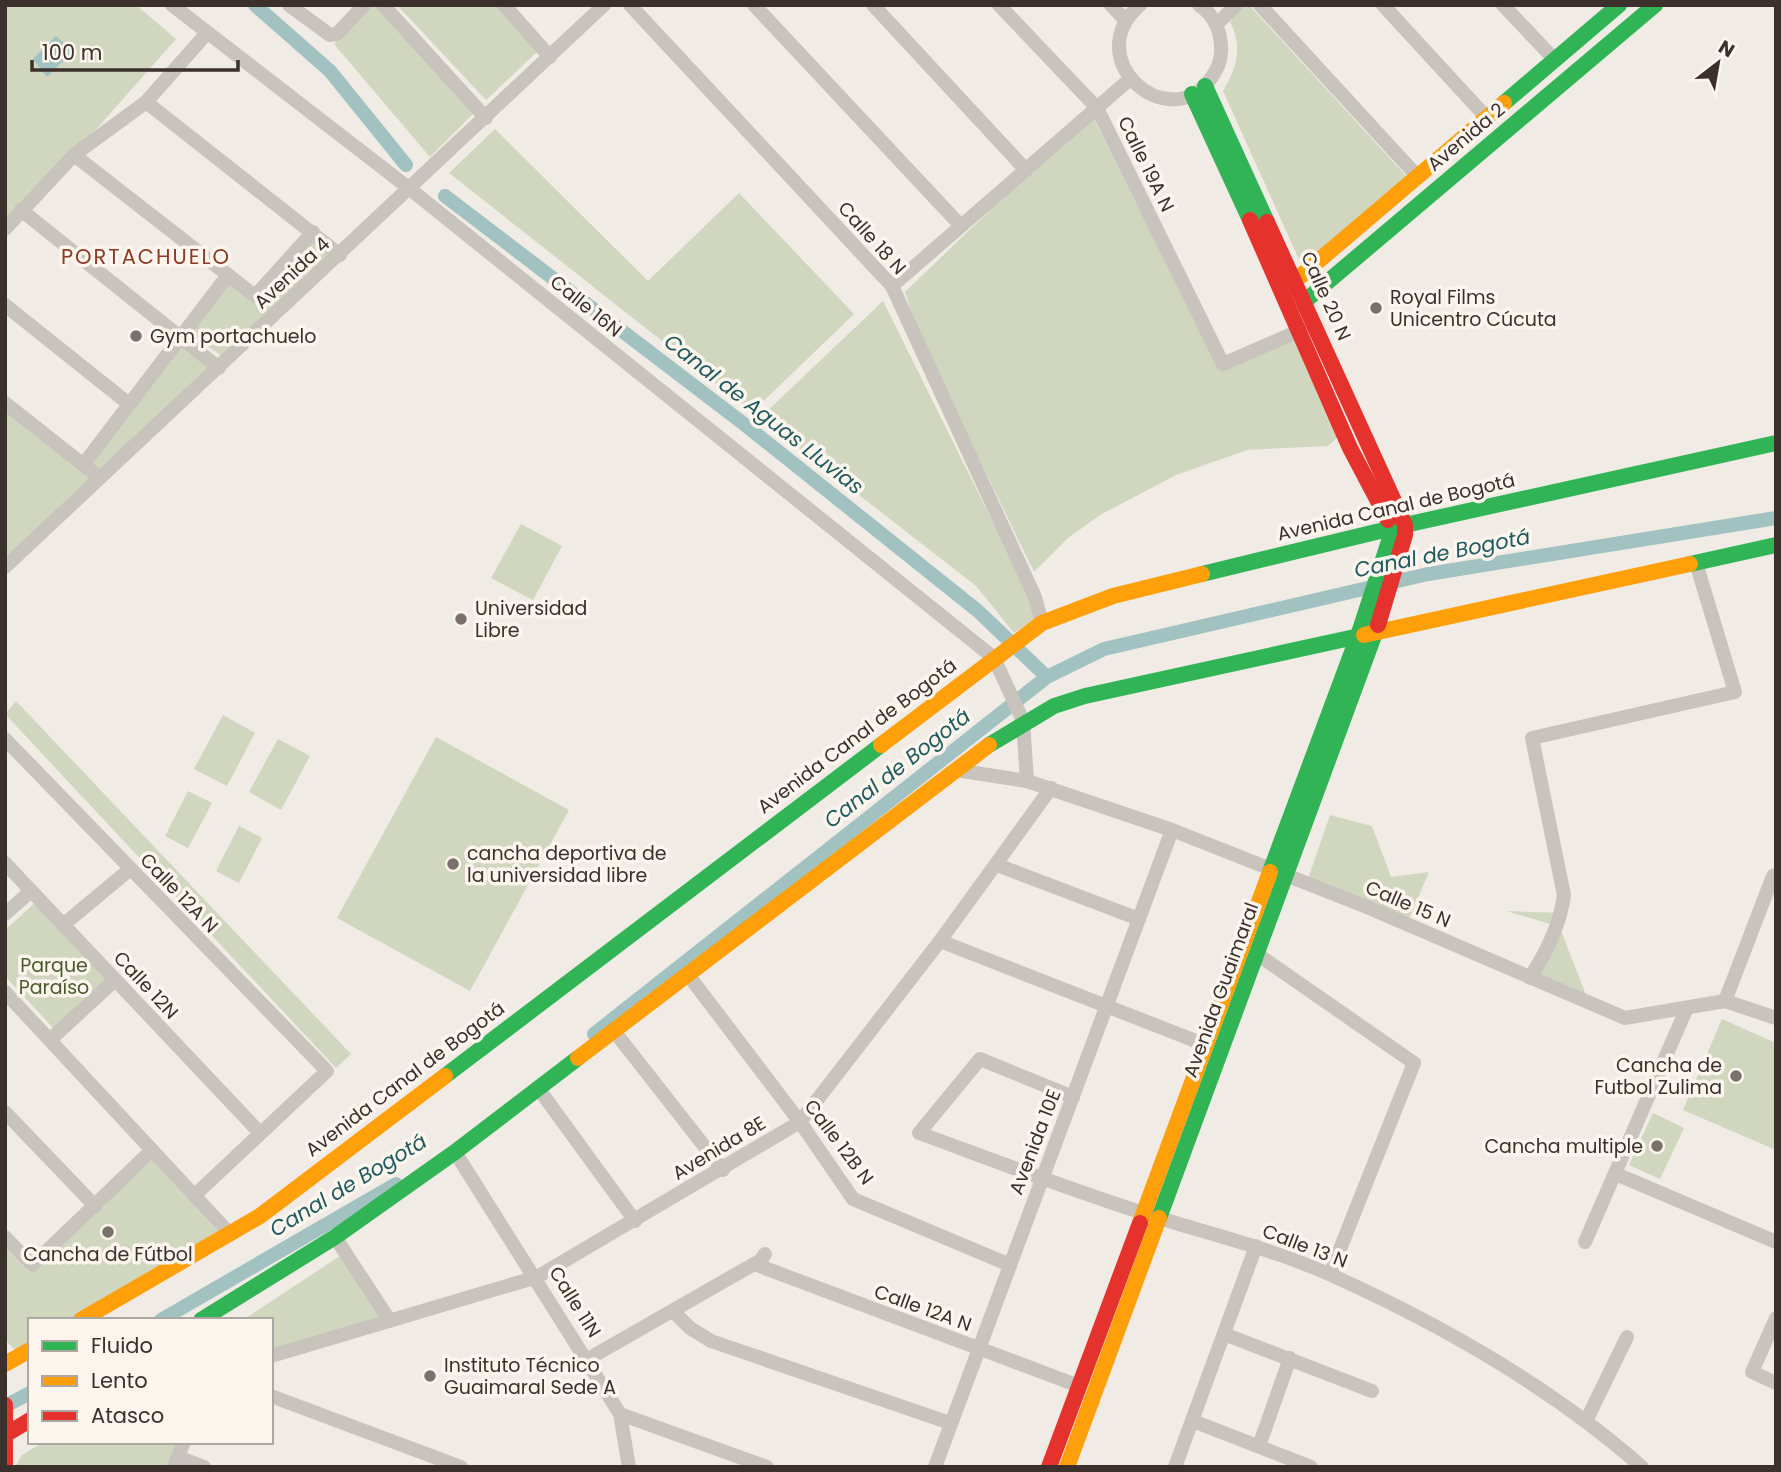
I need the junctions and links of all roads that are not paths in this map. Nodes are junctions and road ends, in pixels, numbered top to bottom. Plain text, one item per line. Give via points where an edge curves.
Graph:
1 (172, 5) edge
2 (289, 5) edge
3 (364, 5) edge
4 (383, 5) edge
5 (504, 5) edge
6 (604, 5) edge
7 (630, 5) edge
8 (754, 5) edge
9 (873, 5) edge
10 (999, 5) edge
11 (1111, 5) edge
12 (1140, 5) edge
13 (1236, 5) edge
14 (1260, 5) edge
15 (1383, 5) edge
16 (1503, 5) edge
17 (1619, 5) edge
18 (1655, 5) edge
19 (1204, 6) edge
20 (1126, 21) junction
21 (1217, 24) junction
22 (207, 33) junction
23 (550, 57) junction
24 (1555, 60) junction
25 (1130, 79) junction
26 (1199, 90) junction
27 (146, 102) junction
28 (1097, 108) junction
29 (486, 118) junction
30 (1487, 118) junction
31 (74, 155) junction
32 (1026, 170) junction
33 (1418, 177) junction
34 (411, 189) junction
35 (21, 210) junction
36 (961, 226) junction
37 (5, 229) edge
38 (313, 232) junction
39 (340, 255) junction
40 (228, 275) junction
41 (1296, 280) junction
42 (892, 286) junction
43 (1305, 301) junction
44 (5, 305) edge
45 (1301, 330) junction
46 (180, 338) junction
47 (219, 368) junction
48 (5, 403) edge
49 (129, 404) junction
50 (1776, 443) edge
51 (83, 464) junction
52 (100, 478) junction
53 (1398, 532) junction
54 (1776, 545) edge
55 (1696, 563) junction
56 (5, 567) edge
57 (1035, 628) junction
58 (1369, 628) junction
59 (1000, 659) junction
60 (1021, 715) junction
61 (5, 739) edge
62 (956, 769) junction
63 (1027, 781) junction
64 (1051, 788) junction
65 (1172, 830) junction
66 (5, 863) edge
67 (997, 865) junction
68 (129, 870) junction
69 (1279, 872) junction
70 (1776, 875) edge
71 (31, 891) junction
72 (5, 914) edge
73 (1139, 919) junction
74 (63, 925) junction
75 (940, 941) junction
76 (1257, 954) junction
77 (689, 976) junction
78 (1530, 978) junction
79 (115, 980) junction
80 (5, 992) edge
81 (1725, 1001) junction
82 (1106, 1006) junction
83 (1686, 1010) junction
84 (1776, 1018) edge
85 (614, 1031) junction
86 (50, 1040) junction
87 (1206, 1045) junction
88 (538, 1088) junction
89 (1073, 1097) junction
90 (5, 1112) edge
91 (800, 1122) junction
92 (260, 1133) junction
93 (152, 1150) junction
94 (455, 1152) junction
95 (723, 1170) junction
96 (1616, 1174) junction
97 (1042, 1178) junction
98 (195, 1195) junction
99 (95, 1206) junction
100 (1143, 1213) junction
101 (1160, 1219) junction
102 (635, 1221) junction
103 (230, 1234) junction
104 (5, 1237) edge
105 (335, 1237) junction
106 (1585, 1242) dead end
107 (1776, 1242) edge
108 (1256, 1246) junction
109 (765, 1254) dead end
110 (754, 1264) junction
111 (1010, 1265) junction
112 (1330, 1274) junction
113 (537, 1277) junction
114 (673, 1311) junction
115 (84, 1318) edge
116 (204, 1318) edge
117 (1776, 1318) edge
118 (390, 1321) junction
119 (1224, 1334) junction
120 (1627, 1337) dead end
121 (979, 1349) junction
122 (28, 1351) edge
123 (273, 1355) edge
124 (1290, 1358) junction
125 (588, 1359) junction
126 (5, 1364) edge
127 (1776, 1383) edge
128 (1079, 1386) junction
129 (1372, 1391) dead end
130 (273, 1397) edge
131 (5, 1405) edge
132 (6, 1414) edge
133 (620, 1414) junction
134 (28, 1421) edge
135 (1193, 1421) junction
136 (1586, 1421) junction
137 (950, 1423) junction
138 (6, 1434) edge
139 (183, 1444) edge
140 (1259, 1446) junction
141 (176, 1462) edge
142 (1052, 1466) edge
143 (5, 1467) edge
144 (204, 1467) edge
145 (461, 1467) edge
146 (629, 1467) edge
147 (767, 1467) edge
148 (935, 1467) edge
149 (1067, 1467) edge
150 (1175, 1467) edge
151 (1311, 1467) edge
152 (1642, 1467) edge

1 - 22 street, Calle 16N
2 - 3 street via 323,32 337,34
4 - 29 street
5 - 23 street
6 - 23 street, Avenida 4
7 - 42 street, Calle 18 N
8 - 36 street
9 - 32 street
10 - 28 street, Calle 19A N
11 - 20 street
12 - 20 street
13 - 21 street
14 - 33 street
15 - 30 street
16 - 24 street
17 - 24 main road, Avenida 2
18 - 43 main road, Avenida 2
19 - 21 street
20 - 25 street via 1119,50
21 - 26 street via 1221,57 1216,73
22 - 27 street
22 - 34 street, Calle 16N
23 - 29 street, Avenida 4
24 - 30 main road, Avenida 2
25 - 26 street via 1142,91 1158,97 1175,99
25 - 28 street
26 - 41 main road, Calle 20 N
26 - 45 main road, Calle 20 N
27 - 31 street
27 - 38 street
28 - 32 street
28 - 45 street, Calle 19A N via 1223,364
29 - 34 street, Avenida 4
30 - 33 main road, Avenida 2
31 - 35 street
31 - 40 street
32 - 36 street
33 - 41 main road, Avenida 2
34 - 39 street, Avenida 4
34 - 59 street, Calle 16N
35 - 37 street
35 - 46 street
36 - 42 street
38 - 39 street
38 - 40 street via 256,296
39 - 47 street, Avenida 4
40 - 46 street
41 - 43 main road, Calle 20 N
42 - 57 street, Calle 18 N via 1035,597
43 - 53 main road, Calle 20 N
44 - 49 street
45 - 53 main road, Calle 20 N via 1350,448
46 - 47 street
46 - 49 street
47 - 52 street, Avenida 4
48 - 51 street
49 - 51 street
50 - 53 main road, Avenida Canal de Bogotá
51 - 52 street
52 - 56 street, Avenida 4
53 - 57 main road, Avenida Canal de Bogotá via 1113,596 1066,611
53 - 58 main road, Avenida Guaimaral
54 - 55 main road
55 - 58 main road
55 - 78 street via 1735,692 1532,738 1564,895 1562,913
57 - 59 main road, Avenida Canal de Bogotá
58 - 60 main road
58 - 69 main road, Avenida Guaimaral
59 - 60 street, Calle 16N
59 - 103 main road, Avenida Canal de Bogotá via 271,1208
60 - 62 main road
60 - 63 street
61 - 68 street, Calle 12A N
62 - 63 street, Calle 15 N
62 - 77 main road
63 - 64 street, Calle 15 N
64 - 65 street, Calle 15 N
64 - 67 street, Avenida 8E
65 - 69 street, Calle 15 N
65 - 73 street, Avenida 10E
66 - 71 street, Calle 12N
67 - 73 street
67 - 75 street, Avenida 8E
68 - 74 street
68 - 92 street, Calle 12A N via 327,1071
69 - 76 main road, Avenida Guaimaral
69 - 78 street, Calle 15 N
69 - 87 main road, Avenida Guaimaral
70 - 81 street
71 - 72 street
71 - 74 street, Calle 12N
73 - 82 street, Avenida 10E
74 - 79 street, Calle 12N
75 - 82 street
75 - 91 street, Avenida 8E
76 - 101 main road, Avenida Guaimaral
76 - 112 street via 1414,1063
77 - 85 main road
77 - 91 street, Calle 12B N
78 - 83 street, Calle 15 N via 1625,1018
79 - 86 street
79 - 92 street, Calle 12N
80 - 86 street
81 - 83 street, Calle 15 N
81 - 84 street
82 - 87 street
82 - 89 street, Avenida 10E
83 - 96 street
85 - 88 main road
85 - 95 street
86 - 93 street
87 - 100 main road, Avenida Guaimaral
88 - 94 main road
88 - 102 street
89 - 97 street, Avenida 10E
89 - 97 street, Calle 13 N via 981,1059 919,1133
90 - 99 street
91 - 95 street, Avenida 8E
91 - 111 street, Calle 12B N via 853,1199
92 - 98 street
93 - 98 street
93 - 99 street
94 - 105 main road
94 - 113 street, Calle 11N
95 - 102 street, Avenida 8E
96 - 106 street
96 - 107 street
97 - 100 street, Calle 13 N
97 - 111 street, Avenida 10E
98 - 103 street
99 - 104 street via 32,1265
100 - 101 street, Calle 13 N
100 - 128 main road, Avenida Guaimaral
101 - 108 street, Calle 13 N
101 - 149 main road, Avenida Guaimaral
102 - 113 street, Avenida 8E
103 - 115 main road, Avenida Canal de Bogotá
105 - 116 main road
105 - 118 street
108 - 112 street, Calle 13 N
108 - 119 street
109 - 110 street
110 - 114 street
110 - 121 street, Calle 12A N
111 - 121 street, Avenida 10E
112 - 136 street, Calle 13 N via 1471,1345
113 - 118 street, Avenida 8E
113 - 125 street, Calle 11N
114 - 125 street
114 - 137 street via 711,1340
117 - 127 street via 1752,1373
118 - 123 street, Avenida 8E
119 - 124 street
119 - 135 street
120 - 136 street
121 - 128 street, Calle 12A N
121 - 137 street, Avenida 10E
122 - 126 main road
124 - 129 street
124 - 140 street
125 - 133 street, Calle 11N
128 - 142 main road, Avenida Guaimaral
130 - 145 street
131 - 132 main road
132 - 138 main road
133 - 146 street
133 - 147 street
134 - 138 main road
135 - 140 street
135 - 150 street
136 - 152 street, Calle 13 N
137 - 148 street, Avenida 10E
138 - 143 main road
139 - 141 street
140 - 151 street
141 - 144 street

